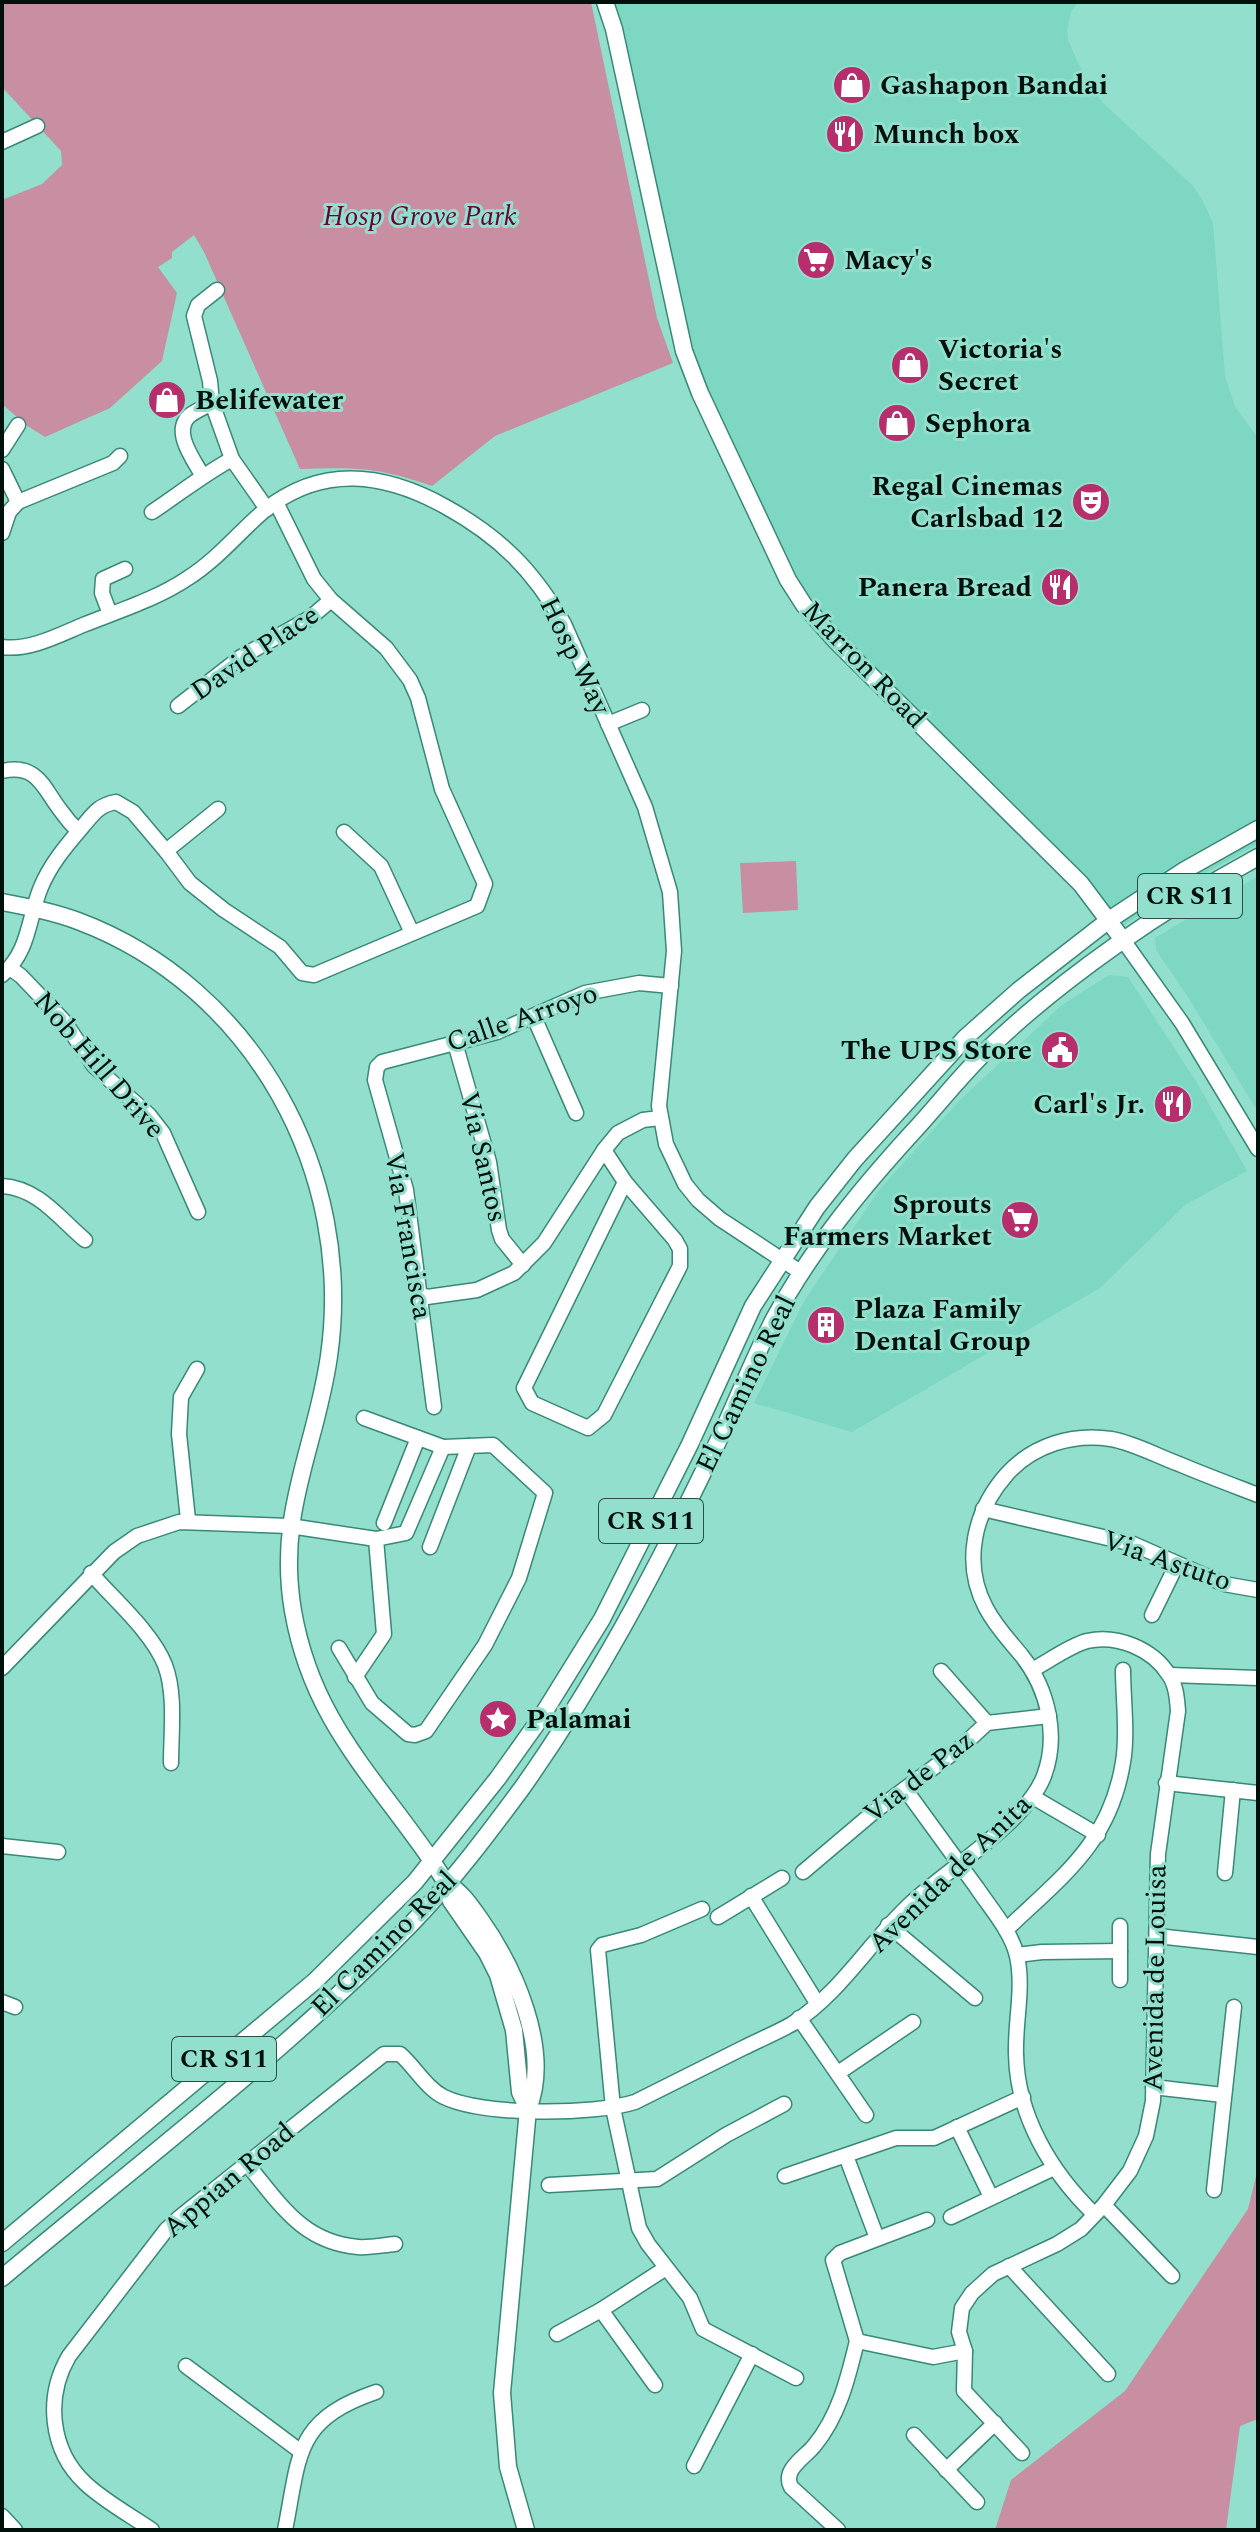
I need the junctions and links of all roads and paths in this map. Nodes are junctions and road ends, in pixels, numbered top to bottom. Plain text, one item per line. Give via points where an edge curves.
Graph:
1 (605, 2) edge
2 (37, 126) dead end
3 (2, 142) edge
4 (217, 290) dead end
5 (212, 403) junction
6 (18, 425) dead end
7 (2, 450) edge
8 (120, 456) dead end
9 (232, 459) junction
10 (2, 469) edge
11 (202, 475) junction
12 (18, 502) junction
13 (272, 506) junction
14 (152, 512) dead end
15 (2, 533) edge
16 (125, 569) dead end
17 (331, 600) junction
18 (110, 614) junction
19 (2, 647) edge
20 (178, 706) dead end
21 (642, 710) dead end
22 (608, 724) junction
23 (2, 771) edge
24 (218, 809) dead end
25 (1258, 829) edge
26 (78, 831) junction
27 (344, 832) dead end
28 (166, 851) junction
29 (1258, 857) edge
30 (2, 902) edge
31 (35, 909) junction
32 (1109, 920) junction
33 (412, 933) junction
34 (1123, 940) junction
35 (6, 972) edge
36 (671, 986) junction
37 (534, 1017) junction
38 (455, 1043) junction
39 (377, 1067) joint
40 (576, 1113) dead end
41 (660, 1118) junction
42 (1258, 1149) edge
43 (604, 1150) junction
44 (625, 1182) junction
45 (2, 1186) edge
46 (198, 1212) dead end
47 (85, 1240) dead end
48 (781, 1259) junction
49 (523, 1265) junction
50 (802, 1273) junction
51 (421, 1295) junction
52 (197, 1369) dead end
53 (434, 1407) dead end
54 (364, 1418) dead end
55 (418, 1438) junction
56 (469, 1446) junction
57 (443, 1447) junction
58 (1258, 1495) edge
59 (983, 1509) junction
60 (188, 1520) junction
61 (384, 1523) dead end
62 (290, 1526) junction
63 (376, 1539) junction
64 (430, 1547) dead end
65 (1177, 1564) junction
66 (91, 1573) junction
67 (1258, 1590) edge
68 (1152, 1615) dead end
69 (339, 1648) dead end
70 (2, 1668) edge
71 (1032, 1670) junction
72 (1123, 1670) dead end
73 (941, 1671) dead end
74 (1170, 1675) junction
75 (355, 1677) junction
76 (1258, 1678) edge
77 (1049, 1716) junction
78 (987, 1723) junction
79 (171, 1763) dead end
80 (1166, 1783) junction
81 (905, 1789) junction
82 (1233, 1790) junction
83 (1258, 1793) edge
84 (1033, 1797) junction
85 (1098, 1835) junction
86 (2, 1846) edge
87 (58, 1852) dead end
88 (432, 1861) junction
89 (960, 1864) junction
90 (803, 1872) dead end
91 (1225, 1873) dead end
92 (782, 1878) dead end
93 (447, 1884) junction
94 (751, 1896) junction
95 (702, 1909) dead end
96 (718, 1917) dead end
97 (888, 1925) junction
98 (1120, 1926) dead end
99 (1006, 1930) junction
100 (1157, 1936) junction
101 (1258, 1947) edge
102 (1120, 1951) junction
103 (1017, 1955) junction
104 (1120, 1980) dead end
105 (975, 1998) dead end
106 (817, 2003) junction
107 (1234, 2007) dead end
108 (799, 2018) junction
109 (913, 2022) dead end
110 (838, 2073) junction
111 (1153, 2087) junction
112 (1223, 2095) junction
113 (1023, 2097) junction
114 (784, 2104) dead end
115 (613, 2108) junction
116 (528, 2109) junction
117 (866, 2115) dead end
118 (957, 2127) junction
119 (846, 2156) junction
120 (246, 2163) junction
121 (1054, 2168) junction
122 (785, 2176) dead end
123 (628, 2181) junction
124 (549, 2185) dead end
125 (1214, 2190) dead end
126 (991, 2197) junction
127 (1099, 2210) junction
128 (951, 2217) dead end
129 (927, 2220) dead end
130 (877, 2238) junction
131 (2, 2243) edge
132 (395, 2244) dead end
133 (1009, 2266) junction
134 (666, 2268) junction
135 (1172, 2276) dead end
136 (2, 2278) edge
137 (601, 2310) junction
138 (557, 2334) dead end
139 (857, 2341) junction
140 (965, 2351) junction
141 (752, 2354) junction
142 (186, 2366) dead end
143 (1108, 2374) dead end
144 (796, 2378) dead end
145 (655, 2385) dead end
146 (376, 2392) dead end
147 (995, 2423) junction
148 (914, 2435) dead end
149 (300, 2451) junction
150 (1022, 2453) dead end
151 (694, 2466) dead end
152 (946, 2470) junction
153 (977, 2502) dead end
154 (2, 2516) edge
155 (15, 2530) edge
156 (152, 2530) edge
157 (285, 2530) edge
158 (526, 2530) edge
159 (838, 2530) edge

1 - 32 main road, Marron Road via 684,351 788,580 835,640 1081,884
2 - 3 street
4 - 5 street via 198,305 194,316
5 - 9 street
5 - 11 street via 188,417 182,429
6 - 7 street
8 - 12 street
9 - 11 street
9 - 13 street
10 - 12 street
11 - 14 street
12 - 15 street
13 - 17 street
13 - 18 street, Hosp Way via 189,578
13 - 22 street, Hosp Way via 336,478 372,478 415,490 480,526 517,557 548,595
16 - 18 street via 103,579
17 - 20 street, David Place via 241,657
17 - 33 street via 386,648 410,680 442,789 485,884 477,906
18 - 19 street, Hosp Way via 47,640
21 - 22 street
22 - 36 street, Hosp Way via 645,807 670,892
23 - 26 street via 16,768 38,777
24 - 28 street
25 - 32 main road, El Camino Real / CR S11
26 - 28 street via 101,805 116,802 133,812
26 - 31 street via 60,852
27 - 33 street via 381,866
28 - 33 street via 190,883 280,947 302,973 314,975
29 - 34 main road, El Camino Real / CR S11
30 - 31 main road
31 - 35 street via 26,943
31 - 62 main road via 113,937 202,997 261,1064 305,1145 328,1224 333,1306 327,1370
32 - 34 main road, Marron Road
32 - 48 main road, El Camino Real / CR S11 via 966,1037 855,1159
34 - 42 street, Marron Road via 1182,1023
34 - 50 main road, El Camino Real / CR S11 via 984,1054 874,1175
35 - 46 street, Nob Hill Drive via 21,976 64,1021 94,1066 149,1115 163,1133
36 - 37 street, Calle Arroyo via 639,983 585,993
36 - 41 street, Hosp Way
37 - 38 street, Calle Arroyo
37 - 40 street
38 - 39 street, Calle Arroyo
38 - 49 street, Via Santos via 489,1162 499,1230
39 - 51 street, Via Francisca via 375,1080 406,1190
41 - 43 street via 618,1133
41 - 48 street, Hosp Way via 674,1165 698,1200
43 - 44 street
43 - 49 street via 544,1243
44 - 44 street via 524,1388 532,1403 588,1428 604,1415 680,1266 675,1240
45 - 47 street via 50,1205
48 - 50 street, Hosp Way
48 - 88 main road, El Camino Real / CR S11 via 753,1306 602,1619 540,1719
49 - 51 street via 477,1290
50 - 93 main road, El Camino Real / CR S11 via 775,1317 623,1631 542,1759
51 - 53 street, Via Francisca
52 - 60 street via 181,1397
54 - 55 street
55 - 57 street
55 - 61 street
56 - 57 street
56 - 64 street
56 - 75 street via 493,1445 545,1493 519,1578 485,1645 426,1731 408,1734 372,1703
57 - 63 street via 406,1533
58 - 59 street, Avenida de Anita via 1125,1443 1094,1438 1058,1441 1023,1459
59 - 65 street, Via Astuto via 1133,1544
59 - 71 street, Avenida de Anita via 974,1549 984,1606
60 - 62 street
60 - 66 street via 137,1536
62 - 63 street
62 - 88 main road via 293,1610 315,1689 347,1747
63 - 75 street via 384,1634
65 - 67 street, Via Astuto via 1224,1584
65 - 68 street
66 - 70 street
66 - 79 street via 146,1635 165,1666 171,1690
69 - 75 street
71 - 74 street via 1086,1641 1115,1640 1150,1654
71 - 77 street, Avenida de Anita
72 - 85 street via 1124,1761
73 - 78 street
74 - 76 street
74 - 80 street, Avenida de Louisa via 1178,1711
77 - 78 street, Via de Paz
77 - 84 street, Avenida de Anita via 1048,1764
78 - 81 street, Via de Paz
80 - 82 street
80 - 100 street, Avenida de Louisa
81 - 89 street
81 - 90 street, Via de Paz
82 - 83 street
82 - 91 street
84 - 85 street
84 - 89 street, Avenida de Anita
85 - 99 street
86 - 87 street
88 - 93 main road
88 - 131 main road, El Camino Real / CR S11 via 315,1981
89 - 97 street, Avenida de Anita
89 - 99 street
92 - 94 street
93 - 116 main road via 459,1890 512,1971 531,2034 535,2091
93 - 136 main road, El Camino Real / CR S11 via 276,2050
94 - 96 street
94 - 106 street
95 - 115 street via 602,1945 598,1953
97 - 105 street
97 - 106 street, Avenida de Anita via 843,1981
98 - 102 street
99 - 103 street
100 - 101 street
100 - 111 street, Avenida de Louisa
102 - 103 street
102 - 104 street
103 - 113 street via 1021,1993 1016,2054
106 - 108 street, Avenida de Anita
107 - 112 street
108 - 110 street
108 - 115 street, Avenida de Anita via 635,2102
109 - 110 street
110 - 117 street
111 - 112 street
111 - 127 street, Avenida de Louisa via 1141,2150
112 - 125 street
113 - 118 street
113 - 121 street
114 - 123 street via 657,2179
115 - 116 street, Avenida de Anita
115 - 123 street
116 - 120 street, Appian Road via 476,2107 443,2097 404,2058 389,2052
116 - 158 main road via 502,2393 508,2467
118 - 119 street via 934,2138 896,2138
118 - 126 street
119 - 122 street
119 - 130 street
120 - 132 street via 298,2224 328,2241 359,2248
120 - 156 street, Appian Road via 166,2230 69,2356 53,2399 56,2434 88,2486
121 - 126 street
121 - 127 street via 1070,2191
123 - 124 street
123 - 134 street via 639,2228
126 - 128 street
127 - 133 street, Avenida de Louisa via 1057,2244
127 - 135 street
129 - 130 street
130 - 139 street via 840,2253 833,2264
133 - 140 street, Avenida de Louisa via 993,2274 962,2308 959,2332
133 - 143 street
134 - 137 street
134 - 141 street via 690,2298 703,2329
137 - 138 street
137 - 145 street
139 - 140 street via 933,2357
139 - 159 street via 845,2392 815,2444 789,2472 788,2481
140 - 147 street via 964,2391
141 - 144 street
141 - 151 street
142 - 149 street
146 - 149 street via 326,2417
147 - 150 street
147 - 152 street
148 - 152 street
149 - 157 street
152 - 153 street
154 - 155 street

